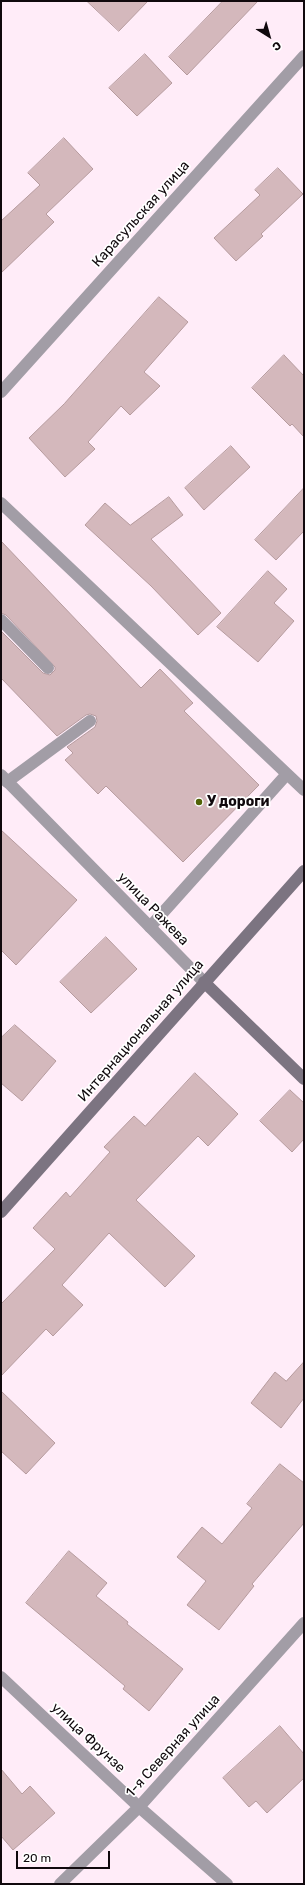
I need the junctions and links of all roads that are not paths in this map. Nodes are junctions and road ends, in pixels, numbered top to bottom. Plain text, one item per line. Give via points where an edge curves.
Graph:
1 (304, 56) edge
2 (1, 392) edge
3 (1, 503) edge
4 (1, 620) edge
5 (48, 668) dead end
6 (90, 721) dead end
7 (287, 774) junction
8 (4, 778) edge
9 (304, 790) edge
10 (304, 871) edge
11 (150, 927) junction
12 (204, 982) junction
13 (304, 1079) edge
14 (1, 1212) edge
15 (304, 1623) edge
16 (1, 1677) edge
17 (139, 1807) junction
18 (60, 1884) edge
19 (227, 1884) edge

1 - 2 street, Карасульская улица
3 - 7 street
4 - 5 street
6 - 8 street
7 - 9 street
7 - 11 street
8 - 11 street, улица Ражева
10 - 12 main road, Интернациональная улица
11 - 12 street, улица Ражева
12 - 13 main road, улица Ражева
12 - 14 main road, Интернациональная улица
15 - 17 street, 1-я Северная улица
16 - 17 street, улица Фрунзе
17 - 18 street, 1-я Северная улица
17 - 19 street, улица Фрунзе

